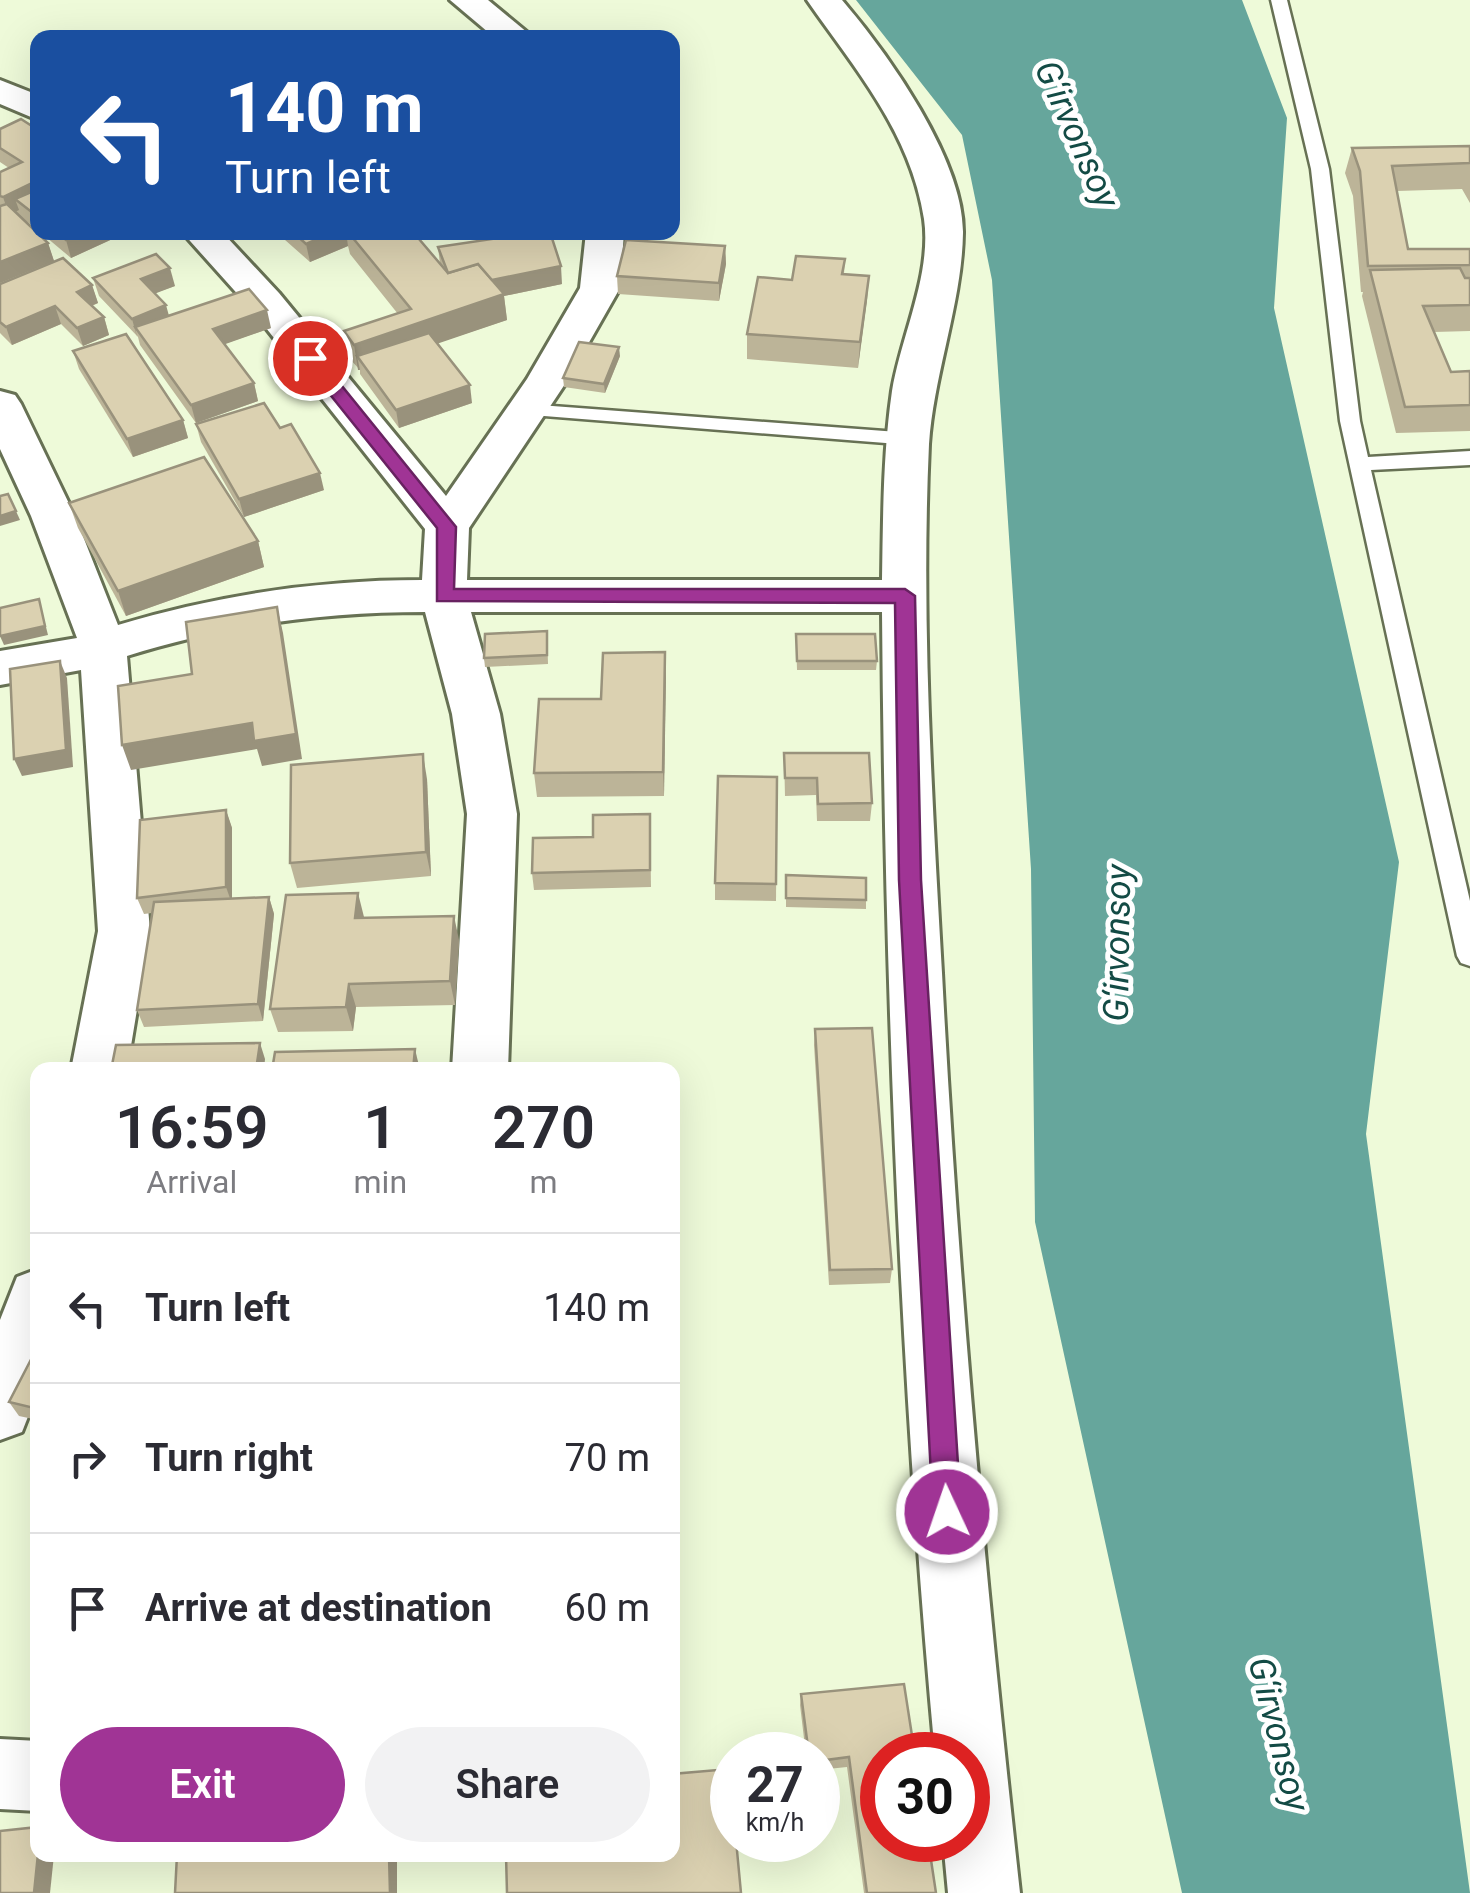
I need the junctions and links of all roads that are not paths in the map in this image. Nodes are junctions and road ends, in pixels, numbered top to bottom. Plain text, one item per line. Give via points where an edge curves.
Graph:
1 (467, 0) edge
2 (824, 0) edge
3 (1279, 0) edge
4 (506, 30) edge
5 (0, 91) edge
6 (30, 104) edge
7 (208, 240) edge
8 (604, 240) edge
9 (0, 404) edge
10 (526, 410) junction
11 (911, 439) junction
12 (1470, 458) edge
13 (1364, 464) junction
14 (447, 527) junction
15 (444, 596) junction
16 (905, 596) junction
17 (103, 646) junction
18 (0, 668) edge
19 (1470, 956) edge
20 (100, 1062) edge
21 (480, 1062) edge
22 (30, 1320) edge
23 (0, 1411) edge
24 (0, 1774) edge
25 (30, 1776) edge
26 (984, 1893) edge

1 - 4 street
2 - 11 street via 906,111 945,224 913,392
3 - 13 lane via 1330,169 1350,422
5 - 6 street
7 - 14 street
8 - 10 street via 600,288
9 - 17 street via 54,516
10 - 11 lane
10 - 14 street
11 - 16 street
12 - 13 lane
13 - 19 lane
14 - 15 street
15 - 16 street
15 - 17 street via 308,601 196,618
15 - 21 street via 476,714 492,814
16 - 26 street via 910,880 952,1591
17 - 18 street
17 - 20 street via 124,932
22 - 23 street
24 - 25 street

